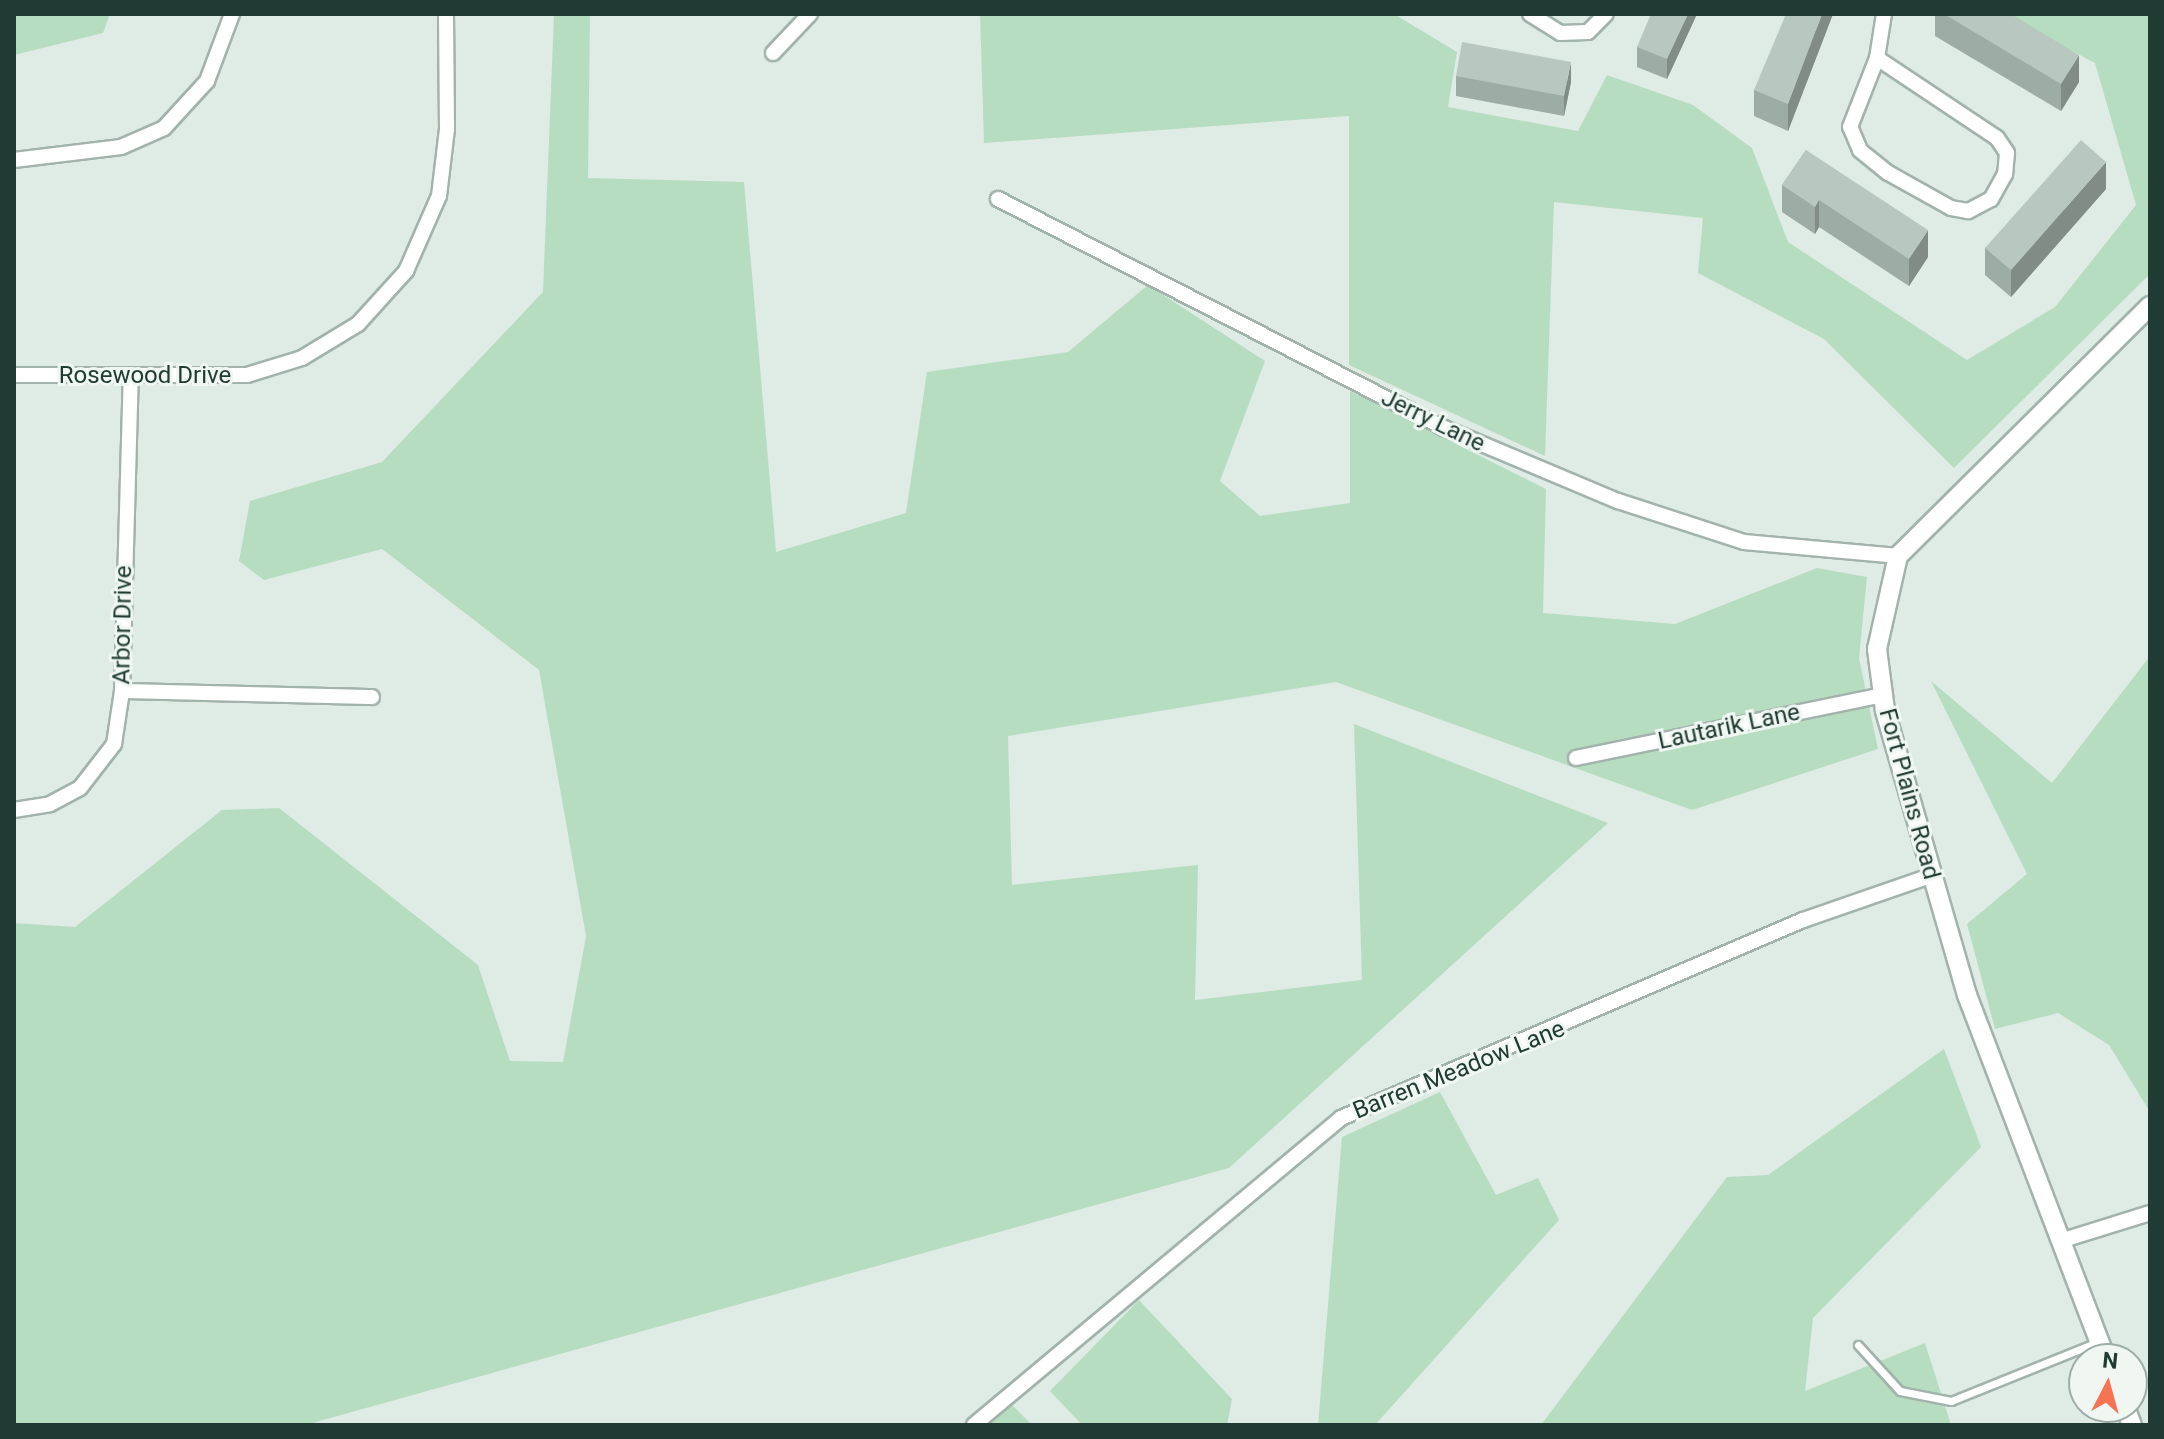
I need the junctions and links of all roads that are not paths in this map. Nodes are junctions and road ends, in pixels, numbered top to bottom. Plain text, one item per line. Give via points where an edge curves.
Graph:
1 (232, 14) edge
2 (446, 14) edge
3 (810, 14) edge
4 (1530, 14) edge
5 (1606, 14) edge
6 (1884, 14) edge
7 (773, 53) dead end
8 (1877, 58) junction
9 (14, 160) edge
10 (998, 199) dead end
11 (2150, 306) edge
12 (14, 375) edge
13 (131, 378) junction
14 (1898, 556) junction
15 (122, 691) junction
16 (1882, 695) junction
17 (372, 697) dead end
18 (1576, 758) dead end
19 (14, 810) edge
20 (1930, 876) junction
21 (2150, 1213) edge
22 (2060, 1241) junction
23 (2099, 1343) edge
24 (1858, 1345) dead end
25 (2068, 1361) edge
26 (974, 1425) edge

1 - 9 street via 207,81 164,128 121,147
2 - 13 street, Rosewood Drive via 447,129 439,196 419,249 383,300 330,344 275,368 216,378
3 - 7 street
4 - 5 street via 1560,33 1588,32
6 - 8 street
8 - 8 street via 1850,127 1860,150 1888,173 1951,208 1968,211 1991,199 2005,174 2007,153 1997,138
10 - 14 street, Jerry Lane via 1444,428 1618,501 1744,542
11 - 14 street
12 - 13 street, Rosewood Drive
13 - 15 street, Arbor Drive
14 - 16 street, Fort Plains Road via 1878,634
15 - 17 street
15 - 19 street, Arbor Drive via 114,744 91,778 50,804
16 - 18 street, Lautarik Lane
16 - 20 street, Fort Plains Road
20 - 22 street, Fort Plains Road via 1971,1008
20 - 26 street, Barren Meadow Lane via 1803,920 1341,1118
21 - 22 street
22 - 23 street, Fort Plains Road
24 - 25 lane via 1900,1391 1951,1401

